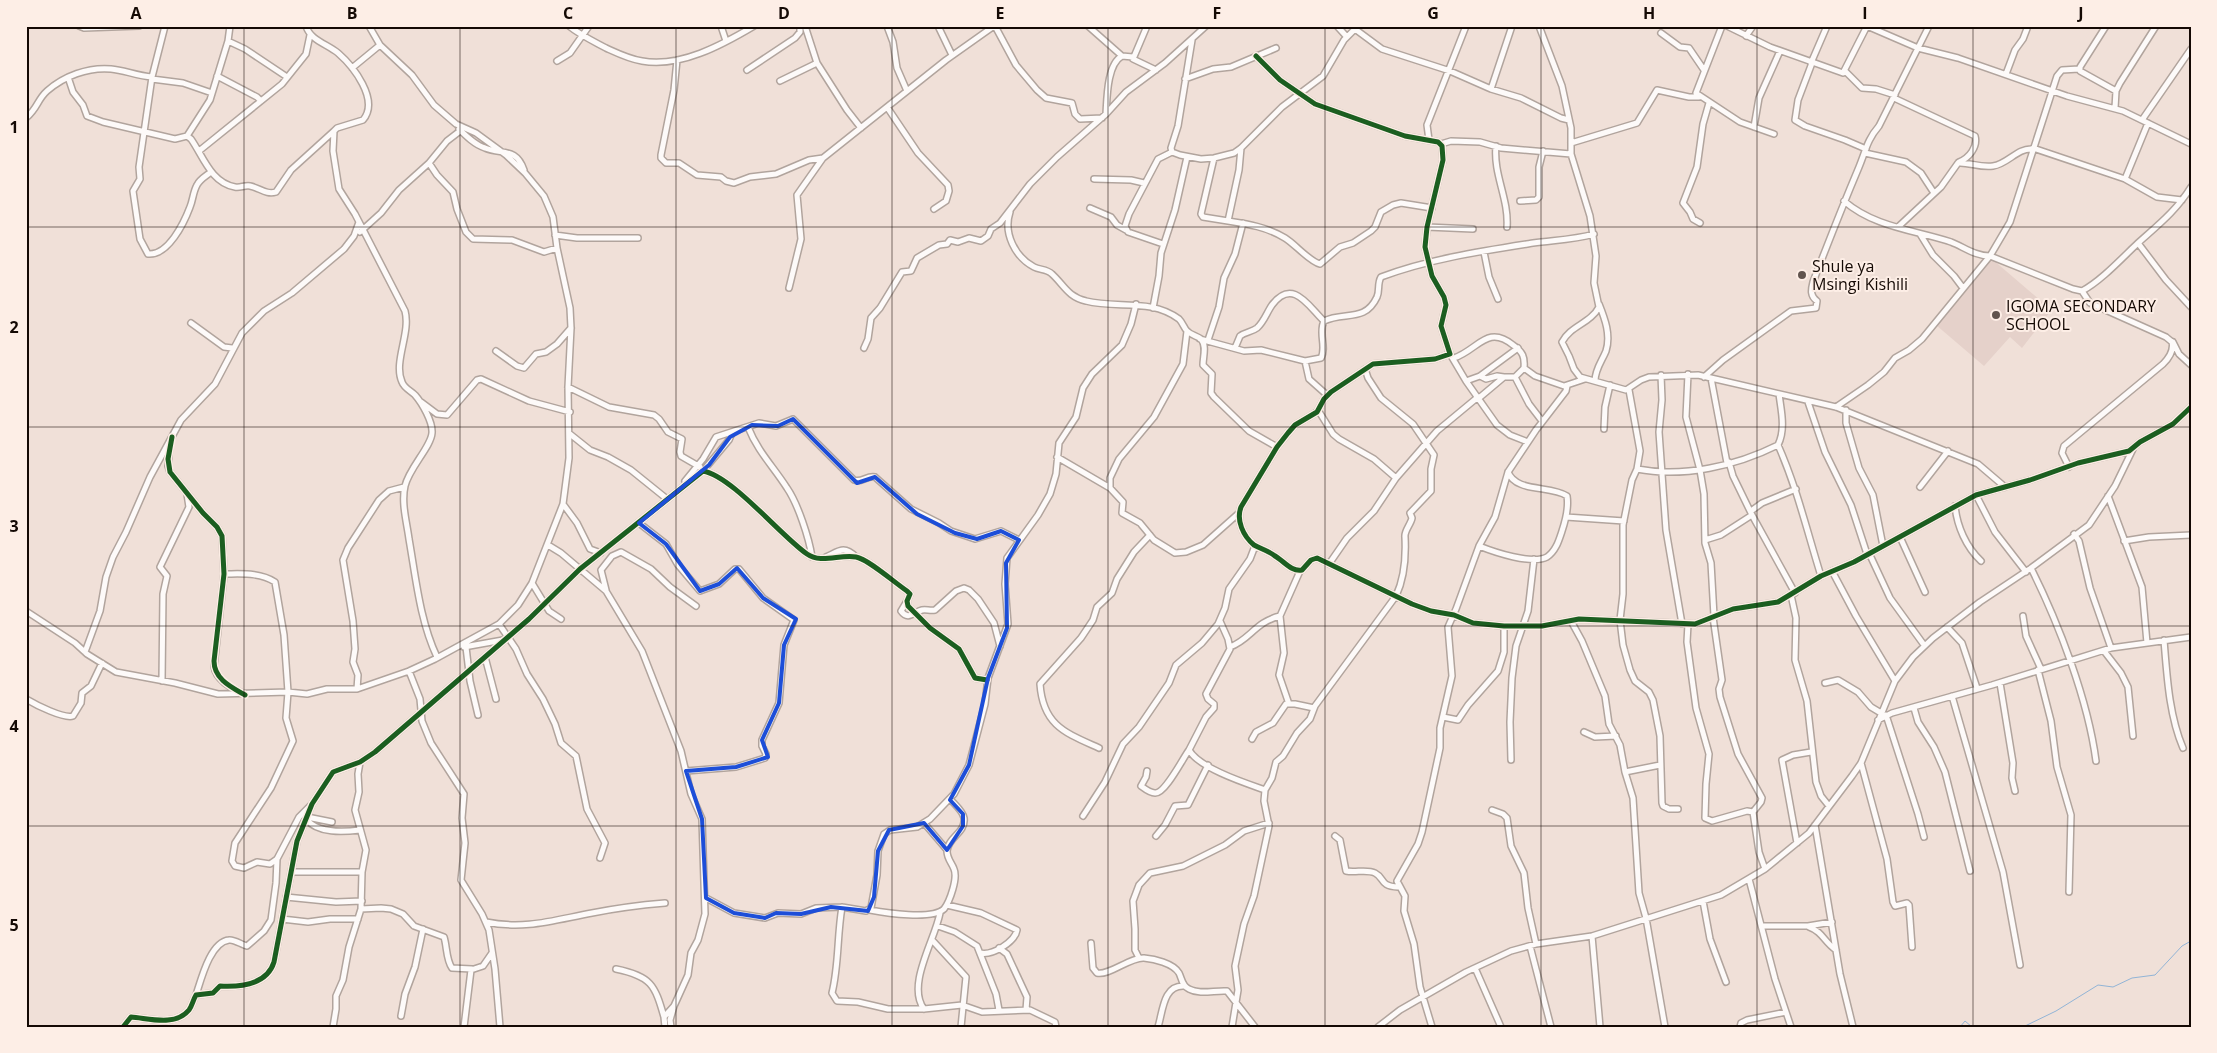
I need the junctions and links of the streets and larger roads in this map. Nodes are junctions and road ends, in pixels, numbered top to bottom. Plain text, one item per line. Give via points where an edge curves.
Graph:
1 (79, 26) edge
2 (139, 26) edge
3 (165, 26) edge
4 (230, 26) edge
5 (306, 26) edge
6 (369, 26) edge
7 (569, 26) edge
8 (589, 26) edge
9 (721, 26) edge
10 (754, 26) edge
11 (800, 26) edge
12 (805, 26) edge
13 (887, 26) edge
14 (938, 26) edge
15 (995, 26) edge
16 (1088, 26) edge
17 (1147, 26) edge
18 (1206, 26) edge
19 (1337, 26) edge
20 (1466, 26) edge
21 (1512, 26) edge
22 (1540, 26) edge
23 (1722, 26) edge
24 (1727, 26) edge
25 (1753, 26) edge
26 (1827, 26) edge
27 (1867, 26) edge
28 (1929, 26) edge
29 (2028, 26) edge
30 (2106, 26) edge
31 (2156, 26) edge
32 (1357, 28) edge
33 (1661, 34) dead end
34 (310, 35) junction
35 (583, 36) junction
36 (1347, 36) junction
37 (1746, 36) junction
38 (1192, 39) junction
39 (228, 40) junction
40 (726, 41) junction
41 (380, 45) junction
42 (1276, 48) dead end
43 (1918, 48) junction
44 (1780, 51) junction
45 (2190, 53) edge
46 (952, 55) junction
47 (1122, 56) junction
48 (1256, 56) junction
49 (1133, 57) junction
50 (677, 60) junction
51 (557, 61) dead end
52 (817, 63) junction
53 (1811, 63) junction
54 (352, 68) junction
55 (2079, 69) junction
56 (747, 70) dead end
57 (1156, 70) junction
58 (1704, 70) junction
59 (1845, 70) junction
60 (1450, 71) junction
61 (2006, 74) junction
62 (217, 76) junction
63 (68, 77) junction
64 (152, 78) junction
65 (287, 78) junction
66 (1185, 79) junction
67 (780, 81) dead end
68 (1491, 89) junction
69 (2052, 90) junction
70 (907, 91) junction
71 (2116, 91) junction
72 (212, 93) junction
73 (1299, 94) junction
74 (1699, 97) junction
75 (1894, 97) junction
76 (261, 101) junction
77 (1709, 103) junction
78 (887, 107) junction
79 (2115, 108) junction
80 (1106, 114) junction
81 (26, 118) edge
82 (1102, 118) junction
83 (1569, 120) junction
84 (2142, 120) junction
85 (2148, 123) junction
86 (456, 124) junction
87 (1754, 127) junction
88 (861, 128) junction
89 (146, 131) junction
90 (334, 131) junction
91 (460, 131) junction
92 (1774, 134) dead end
93 (187, 136) junction
94 (1429, 140) junction
95 (1572, 143) junction
96 (1440, 144) junction
97 (2191, 144) edge
98 (1496, 146) junction
99 (1241, 148) junction
100 (2032, 148) junction
101 (199, 151) junction
102 (501, 151) junction
103 (1542, 151) junction
104 (1865, 151) junction
105 (1172, 152) junction
106 (1571, 154) junction
107 (1187, 157) junction
108 (823, 158) junction
109 (1214, 158) junction
110 (1959, 162) junction
111 (430, 163) junction
112 (211, 172) junction
113 (1094, 179) dead end
114 (2125, 180) junction
115 (1144, 183) junction
116 (2191, 187) edge
117 (1934, 193) junction
118 (2186, 195) junction
119 (2182, 200) junction
120 (2191, 200) edge
121 (1520, 201) dead end
122 (1844, 201) junction
123 (1012, 207) junction
124 (1090, 208) dead end
125 (1432, 208) junction
126 (934, 209) dead end
127 (359, 221) junction
128 (1228, 221) junction
129 (1243, 223) junction
130 (1700, 223) dead end
131 (1506, 226) dead end
132 (1427, 227) junction
133 (1898, 228) junction
134 (1473, 229) dead end
135 (363, 230) junction
136 (1126, 230) junction
137 (1594, 234) junction
138 (1920, 234) junction
139 (556, 235) junction
140 (638, 238) dead end
141 (349, 243) junction
142 (2138, 243) junction
143 (1163, 244) junction
144 (557, 248) junction
145 (1484, 252) junction
146 (1990, 256) junction
147 (1427, 262) junction
148 (789, 288) dead end
149 (1963, 288) junction
150 (2082, 290) junction
151 (1498, 300) dead end
152 (1599, 303) junction
153 (1136, 304) junction
154 (2191, 307) edge
155 (1153, 308) junction
156 (1324, 321) junction
157 (191, 323) dead end
158 (571, 328) junction
159 (1187, 331) junction
160 (1200, 339) junction
161 (1208, 340) junction
162 (2172, 342) junction
163 (232, 348) junction
164 (864, 348) dead end
165 (1236, 348) junction
166 (1518, 348) junction
167 (496, 351) dead end
168 (1452, 356) junction
169 (1305, 361) junction
170 (2191, 365) edge
171 (1524, 368) junction
172 (1365, 369) junction
173 (1688, 374) junction
174 (1480, 376) junction
175 (1515, 376) junction
176 (1661, 376) junction
177 (1704, 376) junction
178 (1504, 377) junction
179 (1711, 378) junction
180 (1585, 380) junction
181 (1595, 380) junction
182 (1466, 381) junction
183 (1610, 385) junction
184 (1567, 386) junction
185 (568, 387) junction
186 (1629, 390) junction
187 (1779, 394) junction
188 (1327, 395) junction
189 (1478, 397) junction
190 (418, 400) junction
191 (1808, 402) junction
192 (1836, 407) junction
193 (2191, 407) edge
194 (1318, 410) junction
195 (1846, 410) junction
196 (570, 412) junction
197 (1542, 421) junction
198 (748, 427) junction
199 (1604, 429) dead end
200 (732, 433) junction
201 (570, 434) junction
202 (172, 437) junction
203 (1528, 442) junction
204 (1426, 444) junction
205 (1778, 445) junction
206 (1277, 447) junction
207 (2133, 449) junction
208 (1948, 452) junction
209 (1057, 457) junction
210 (1728, 463) junction
211 (698, 466) junction
212 (2069, 467) junction
213 (1637, 469) junction
214 (704, 470) junction
215 (1700, 470) junction
216 (1508, 472) junction
217 (1662, 472) junction
218 (1396, 478) junction
219 (404, 487) junction
220 (1920, 487) dead end
221 (2005, 487) junction
222 (1110, 488) junction
223 (1796, 488) junction
224 (679, 489) junction
225 (187, 493) junction
226 (1976, 495) junction
227 (2108, 496) junction
228 (667, 499) junction
229 (562, 504) junction
230 (1955, 506) junction
231 (1238, 513) junction
232 (1752, 513) junction
233 (1566, 517) junction
234 (1624, 521) junction
235 (639, 523) junction
236 (2074, 534) junction
237 (1150, 535) junction
238 (2191, 535) edge
239 (1900, 537) junction
240 (1019, 540) junction
241 (1705, 540) junction
242 (2124, 541) junction
243 (548, 545) junction
244 (1255, 546) junction
245 (1479, 546) junction
246 (1883, 546) junction
247 (601, 553) junction
248 (1868, 554) junction
249 (812, 557) junction
250 (1534, 559) junction
251 (1981, 561) dead end
252 (1330, 564) junction
253 (580, 569) junction
254 (2028, 570) junction
255 (1300, 571) junction
256 (1832, 571) junction
257 (224, 574) junction
258 (1821, 576) junction
259 (532, 583) junction
260 (606, 591) junction
261 (1925, 592) dead end
262 (1793, 594) junction
263 (1396, 596) junction
264 (907, 601) junction
265 (544, 604) junction
266 (696, 606) dead end
267 (26, 611) edge
268 (916, 614) junction
269 (1454, 615) junction
270 (1280, 616) junction
271 (1713, 616) junction
272 (2022, 616) dead end
273 (561, 619) dead end
274 (1620, 620) junction
275 (1220, 621) junction
276 (1571, 621) junction
277 (499, 624) junction
278 (1685, 624) junction
279 (1504, 626) junction
280 (1523, 626) junction
281 (1947, 627) junction
282 (2191, 637) edge
283 (506, 638) junction
284 (2164, 640) junction
285 (2147, 643) junction
286 (1924, 645) junction
287 (1000, 646) junction
288 (466, 647) junction
289 (1230, 647) junction
290 (454, 648) junction
291 (2111, 648) junction
292 (2104, 651) junction
293 (85, 652) junction
294 (437, 657) junction
295 (485, 657) junction
296 (2069, 660) junction
297 (102, 663) junction
298 (2040, 669) junction
299 (409, 671) junction
300 (468, 671) junction
301 (162, 680) junction
302 (987, 680) junction
303 (1895, 681) junction
304 (2000, 682) junction
305 (1825, 683) dead end
306 (1977, 688) junction
307 (357, 689) junction
308 (288, 692) junction
309 (245, 695) junction
310 (1952, 696) junction
311 (26, 699) edge
312 (496, 700) dead end
313 (1289, 704) junction
314 (1314, 708) junction
315 (1914, 708) junction
316 (421, 711) junction
317 (1884, 714) junction
318 (478, 715) dead end
319 (1443, 717) junction
320 (1584, 732) dead end
321 (1616, 736) junction
322 (2133, 736) dead end
323 (1252, 739) dead end
324 (1099, 748) dead end
325 (2183, 748) dead end
326 (1189, 750) junction
327 (1811, 752) junction
328 (1511, 760) dead end
329 (2096, 760) dead end
330 (360, 762) junction
331 (1861, 763) junction
332 (1208, 765) junction
333 (1660, 765) junction
334 (686, 771) junction
335 (1147, 771) dead end
336 (1625, 772) junction
337 (1265, 790) junction
338 (2015, 791) dead end
339 (950, 800) junction
340 (312, 804) junction
341 (1829, 806) junction
342 (1678, 809) dead end
343 (1492, 810) dead end
344 (1753, 812) junction
345 (1083, 816) dead end
346 (306, 818) junction
347 (332, 822) dead end
348 (924, 823) junction
349 (1269, 823) junction
350 (1815, 825) junction
351 (360, 830) junction
352 (1156, 836) dead end
353 (1335, 836) dead end
354 (1924, 837) dead end
355 (1797, 843) junction
356 (947, 850) junction
357 (277, 858) junction
358 (600, 858) dead end
359 (1765, 869) junction
360 (1970, 871) dead end
361 (292, 872) junction
362 (362, 872) junction
363 (1750, 880) junction
364 (1398, 887) junction
365 (2069, 892) dead end
366 (286, 897) junction
367 (706, 898) junction
368 (362, 901) junction
369 (1703, 901) junction
370 (665, 903) dead end
371 (948, 904) junction
372 (842, 907) junction
373 (361, 909) junction
374 (870, 910) junction
375 (940, 913) junction
376 (1646, 918) junction
377 (282, 919) junction
378 (358, 919) junction
379 (486, 922) junction
380 (1832, 922) junction
381 (938, 926) junction
382 (1762, 926) junction
383 (1808, 926) junction
384 (423, 929) junction
385 (1592, 936) junction
386 (932, 940) junction
387 (1091, 942) dead end
388 (1536, 944) junction
389 (1530, 946) junction
390 (1912, 947) dead end
391 (999, 948) junction
392 (1836, 950) junction
393 (493, 952) junction
394 (980, 953) junction
395 (1139, 958) junction
396 (2020, 965) dead end
397 (472, 968) junction
398 (1474, 968) junction
399 (616, 969) dead end
400 (1726, 982) dead end
401 (1184, 986) junction
402 (196, 995) junction
403 (1423, 998) junction
404 (1236, 1002) junction
405 (962, 1005) junction
406 (674, 1006) junction
407 (924, 1009) junction
408 (999, 1010) junction
409 (1026, 1010) junction
410 (1786, 1012) junction
411 (401, 1016) dead end
412 (664, 1017) junction
413 (123, 1027) edge
414 (333, 1027) edge
415 (464, 1027) edge
416 (500, 1027) edge
417 (665, 1027) edge
418 (671, 1027) edge
419 (961, 1027) edge
420 (1056, 1027) edge
421 (1158, 1027) edge
422 (1232, 1027) edge
423 (1255, 1027) edge
424 (1378, 1027) edge
425 (1432, 1027) edge
426 (1501, 1027) edge
427 (1551, 1027) edge
428 (1600, 1027) edge
429 (1665, 1027) edge
430 (1740, 1027) edge
431 (1791, 1027) edge
432 (1853, 1027) edge

1 - 2 street
3 - 64 street
4 - 39 street
5 - 34 street
6 - 41 street
7 - 35 street
8 - 35 street
9 - 40 street
10 - 40 street
11 - 56 street via 796,38
12 - 52 street
13 - 70 street via 897,68
14 - 46 street
15 - 46 street
15 - 82 street via 1016,65 1042,95 1072,103 1074,114 1080,119
16 - 47 street
17 - 49 street
18 - 38 street
19 - 36 street
20 - 60 street
21 - 68 street
22 - 83 street via 1562,86
23 - 58 street
24 - 37 street
25 - 37 street
26 - 53 street
27 - 43 street
27 - 59 street
28 - 43 street
29 - 61 street
30 - 55 street
31 - 71 street
32 - 36 street
32 - 60 street via 1382,49
33 - 58 street via 1680,47 1688,47
34 - 54 street via 337,52
34 - 65 street via 306,54
35 - 50 street via 637,60
35 - 51 street via 570,53
36 - 73 street via 1323,76
37 - 44 street
38 - 57 street
38 - 66 street
39 - 62 street
39 - 65 street
40 - 50 street
41 - 54 street
41 - 86 street via 412,75 429,100
42 - 48 street
43 - 61 street
43 - 75 street
44 - 53 street
44 - 87 street via 1762,91
45 - 84 street
46 - 70 street
47 - 49 street
47 - 80 street via 1110,73
48 - 66 street
48 - 73 street
49 - 57 street
50 - 108 street via 661,155 666,163 679,163 697,175 721,177 734,183 750,177 776,174 809,160
52 - 67 street
52 - 88 street
53 - 59 street via 1841,73
53 - 104 street via 1798,100 1795,120
54 - 90 street via 364,87 368,111 363,120
55 - 69 street via 2061,71
55 - 71 street
57 - 80 street via 1126,92
58 - 74 street via 1696,90
59 - 75 street via 1862,88 1876,89
60 - 68 street
60 - 94 street via 1427,125
61 - 69 street
62 - 72 street
62 - 76 street
63 - 64 street via 95,69 110,69
63 - 81 street via 48,90
63 - 89 street via 87,116
64 - 72 street via 183,83
64 - 89 street
65 - 76 street
66 - 105 street
68 - 83 street
69 - 79 street
69 - 100 street
70 - 78 street
71 - 79 street
72 - 93 street
73 - 94 street via 1350,118 1405,136
73 - 99 street via 1269,118
74 - 77 street
74 - 95 street via 1657,90 1637,123
75 - 104 street via 1870,136
75 - 110 street via 1975,136 1976,142 1969,158
76 - 101 street
77 - 87 street
77 - 130 street via 1697,167 1683,203 1693,219
78 - 88 street
78 - 126 street via 918,152 948,185 946,201
79 - 84 street
80 - 82 street
82 - 123 street via 1043,170
83 - 95 street
84 - 85 street
85 - 97 street
85 - 114 street
86 - 91 street
86 - 102 street
87 - 92 street
88 - 108 street
89 - 93 street via 174,139
89 - 112 street via 140,179 133,188 133,195 140,239 148,254 160,252 173,237 189,210 197,184
90 - 112 street via 290,170 276,192 232,186
90 - 127 street via 333,151 339,189
91 - 102 street via 479,146
91 - 111 street via 443,145
93 - 101 street
94 - 96 street
95 - 106 street
96 - 98 street via 1480,142
96 - 125 street via 1444,160
98 - 103 street
98 - 131 street via 1498,176 1507,209
99 - 109 street
99 - 128 street
100 - 110 street via 2021,150 1995,166
100 - 114 street
100 - 146 street via 2010,222
101 - 112 street
102 - 139 street via 525,173 549,206
103 - 106 street
103 - 121 street via 1538,197
104 - 117 street via 1906,162 1921,173
104 - 122 street
105 - 107 street
105 - 115 street via 1159,157
106 - 137 street
107 - 109 street
107 - 143 street via 1175,210
108 - 148 street via 797,194 801,239
109 - 128 street via 1201,214 1202,217
110 - 117 street
111 - 135 street via 399,190
111 - 144 street via 453,192 466,232 473,240 512,240 544,252
113 - 115 street
114 - 119 street via 2157,197
115 - 136 street via 1126,221
116 - 118 street
117 - 133 street
118 - 119 street
118 - 120 street
119 - 142 street
122 - 133 street via 1864,215
122 - 177 street via 1812,288 1816,308 1791,311
123 - 153 street via 1009,232 1021,257 1050,272 1074,298 1096,303
123 - 164 street via 984,240 950,240 917,258 911,271 902,272 872,318
124 - 136 street via 1111,217
125 - 129 street via 1401,203 1392,205 1382,212 1371,231 1340,247 1320,264 1275,232
125 - 132 street
127 - 135 street
127 - 141 street
128 - 129 street
129 - 161 street
132 - 134 street
132 - 147 street via 1424,247
133 - 138 street
135 - 141 street
135 - 190 street via 405,311 400,379
136 - 143 street
137 - 145 street
137 - 152 street via 1594,283
138 - 146 street
138 - 149 street via 1932,256
139 - 140 street
139 - 144 street
141 - 163 street via 292,293 264,311
142 - 150 street via 2113,268
142 - 154 street
143 - 155 street
144 - 158 street via 568,295
145 - 147 street
145 - 151 street
146 - 149 street
146 - 150 street
147 - 156 street via 1381,277 1377,296 1363,313
147 - 168 street via 1446,305 1441,326
149 - 192 street via 1916,345 1895,358 1878,378
150 - 162 street via 2090,303
152 - 180 street via 1593,316 1566,335 1562,342 1574,369
152 - 181 street via 1608,336
153 - 155 street
153 - 209 street via 1122,345 1092,374 1083,388 1076,417 1059,443
155 - 159 street via 1179,320
156 - 165 street via 1302,298 1285,294 1272,304 1259,327 1240,336
156 - 169 street via 1322,357
157 - 163 street via 224,347
158 - 167 street via 557,344 536,354 524,368
158 - 185 street
159 - 160 street
159 - 222 street via 1183,364 1154,417 1119,459 1110,478
160 - 161 street
160 - 206 street via 1204,367 1213,378 1211,393 1249,431
161 - 165 street
162 - 170 street
162 - 212 street via 2169,358 2163,364 2064,446 2062,453
163 - 202 street via 215,384 186,413
165 - 169 street via 1261,350
166 - 168 street via 1502,337 1492,336 1471,351
166 - 171 street via 1524,356
166 - 174 street
168 - 172 street via 1435,360 1378,362
168 - 182 street
169 - 188 street via 1309,379
171 - 175 street
171 - 184 street via 1535,376
172 - 188 street
172 - 204 street via 1381,398 1413,424
173 - 176 street
173 - 177 street
173 - 215 street via 1686,417
174 - 178 street via 1486,379
174 - 182 street
175 - 178 street
175 - 197 street
176 - 186 street via 1644,378
176 - 217 street via 1659,432
177 - 179 street
178 - 189 street
179 - 187 street
179 - 210 street
180 - 181 street
180 - 184 street
181 - 183 street
182 - 189 street
183 - 186 street
183 - 199 street
184 - 197 street
185 - 196 street
185 - 211 street via 609,407 656,416 668,432 682,439 681,456
186 - 213 street via 1640,451
187 - 191 street
187 - 205 street via 1782,435
188 - 194 street
189 - 203 street via 1503,430
189 - 204 street via 1448,420
190 - 196 street via 437,414 447,415 481,379 529,401
190 - 219 street via 432,435 413,465
191 - 192 street
191 - 248 street
192 - 195 street
193 - 207 street via 2173,424
194 - 206 street via 1296,425
194 - 218 street via 1333,434 1374,459
195 - 208 street
195 - 246 street via 1846,423 1858,468 1873,496
196 - 201 street
197 - 203 street
198 - 200 street
198 - 240 street via 763,423 779,425 793,419 854,480 875,477 917,514 973,538 1000,531
198 - 249 street via 761,454 791,495
200 - 211 street via 713,440
200 - 214 street
201 - 228 street via 590,450 631,470
201 - 229 street
202 - 225 street via 168,466 174,479
202 - 293 street via 113,557 100,612
203 - 216 street
204 - 218 street
204 - 263 street via 1434,455 1432,488 1410,513 1412,518 1405,536 1403,575
205 - 210 street
205 - 223 street
206 - 231 street
207 - 212 street
207 - 227 street
208 - 220 street
208 - 221 street via 1983,466
209 - 222 street
209 - 240 street via 1050,494
210 - 215 street
210 - 232 street
211 - 214 street
211 - 224 street
212 - 221 street
213 - 217 street
213 - 234 street
214 - 224 street
214 - 249 street via 727,482 786,538
215 - 217 street
215 - 241 street
216 - 233 street via 1511,479 1519,484 1565,495
216 - 245 street via 1495,517
217 - 278 street via 1666,530
218 - 252 street via 1379,505 1347,538
219 - 294 street via 406,523 416,580 426,629
219 - 307 street via 379,500 343,560 354,621 353,662 358,675
221 - 226 street
222 - 237 street via 1123,502 1122,513 1140,523
223 - 232 street via 1762,503
223 - 258 street
224 - 228 street
225 - 257 street via 220,532
225 - 301 street via 189,507 160,567 167,576 163,594
226 - 230 street
226 - 254 street via 1995,532
227 - 236 street via 2089,525
227 - 242 street
228 - 235 street
229 - 243 street
229 - 247 street via 590,548
230 - 239 street
230 - 251 street via 1963,534
231 - 237 street via 1203,545 1182,553 1175,554
231 - 244 street via 1243,531
232 - 241 street via 1721,535
232 - 262 street
233 - 234 street
233 - 250 street via 1555,548 1545,557
234 - 274 street
235 - 247 street
235 - 334 street via 666,544 700,592 718,584 737,568 763,598 794,620 784,645 779,703 762,740 764,758 736,767
236 - 254 street
236 - 291 street via 2080,541 2090,588
237 - 324 street via 1134,552 1112,593 1097,607 1081,638 1040,684 1044,708 1055,724
238 - 242 street
239 - 246 street
239 - 261 street
240 - 287 street via 1006,563 1008,624
241 - 271 street via 1711,563
242 - 285 street via 2142,587
243 - 253 street
243 - 259 street
244 - 255 street
244 - 275 street via 1229,589
245 - 250 street
245 - 269 street
246 - 248 street
247 - 253 street
248 - 256 street
248 - 286 street via 1894,604
249 - 264 street via 822,558 849,550 907,590 910,596
250 - 280 street via 1528,611
252 - 255 street via 1314,558
252 - 263 street
253 - 260 street
253 - 265 street
254 - 281 street
254 - 296 street via 2050,609
255 - 270 street
256 - 258 street
256 - 303 street
257 - 308 street via 262,576 275,582 284,634
257 - 309 street via 214,666 226,683
258 - 262 street
259 - 265 street
259 - 277 street via 518,605
260 - 266 street via 601,570 612,556 621,552 652,569
260 - 334 street via 646,657 679,743
262 - 271 street via 1778,602 1733,609
262 - 327 street via 1796,660 1807,701
263 - 269 street via 1431,611
263 - 314 street
264 - 268 street
264 - 268 street via 901,613 907,616
265 - 273 street
265 - 283 street
267 - 293 street
268 - 287 street via 921,610 935,610 956,591 967,589 994,623
268 - 302 street via 959,649 975,678
269 - 279 street via 1473,623
269 - 319 street via 1447,632 1452,676
270 - 289 street via 1258,625
270 - 313 street via 1284,653 1279,674
271 - 278 street via 1700,623
271 - 344 street via 1722,680 1720,697 1738,754 1762,798
272 - 298 street via 2026,636
274 - 276 street
274 - 278 street
274 - 333 street via 1630,670 1635,681 1649,692 1653,700 1660,736
275 - 289 street
275 - 345 street via 1202,643 1176,665 1139,727 1123,744 1105,782
276 - 280 street
276 - 321 street via 1605,696 1609,724
277 - 283 street
277 - 290 street
278 - 344 street via 1696,708 1709,754 1705,818 1712,821
279 - 280 street
279 - 319 street via 1504,652 1498,671 1458,720
280 - 328 street via 1514,659 1510,694
281 - 286 street
281 - 306 street via 1962,643
282 - 284 street
283 - 288 street
283 - 295 street
283 - 358 street via 519,654 543,699 561,743 576,756 587,809 605,843
284 - 285 street
284 - 325 street via 2176,733
285 - 291 street
286 - 303 street
287 - 302 street
288 - 290 street
288 - 300 street
289 - 326 street via 1206,694 1214,706
290 - 294 street
291 - 292 street
292 - 296 street
292 - 322 street via 2128,687
293 - 297 street
294 - 299 street
295 - 300 street
295 - 312 street
296 - 298 street
296 - 329 street via 2092,730
297 - 301 street via 116,672
297 - 311 street via 91,686 82,693 81,703 73,716 66,717
298 - 304 street
298 - 365 street via 2057,767 2071,814
299 - 307 street
299 - 316 street
300 - 316 street
300 - 318 street
301 - 309 street via 212,693
302 - 339 street via 986,704 969,765
303 - 317 street
304 - 306 street
304 - 338 street
305 - 317 street via 1838,680 1846,684
306 - 310 street
307 - 308 street via 327,689 307,694
308 - 309 street
308 - 357 street via 286,718 293,737 292,746 271,788 235,843 232,861 235,866 244,868 257,862 270,864
310 - 315 street
310 - 396 street via 2003,872
313 - 314 street
313 - 323 street via 1273,723 1256,732
314 - 337 street via 1310,719 1276,762
315 - 317 street
315 - 360 street via 1918,722 1945,772
316 - 330 street
316 - 379 street via 426,732 438,756 464,794 465,843 461,880
317 - 331 street via 1878,720
317 - 354 street
319 - 364 street via 1425,821 1418,844 1398,878
320 - 321 street via 1595,737
321 - 336 street
326 - 332 street
326 - 335 street via 1158,793 1141,786
327 - 341 street via 1818,790
327 - 355 street via 1782,760
330 - 340 street via 333,772
330 - 351 street via 355,810
331 - 341 street
331 - 390 street via 1887,859 1894,904 1909,905
332 - 337 street
332 - 352 street via 1188,805 1175,806
333 - 336 street
333 - 342 street via 1663,806
334 - 367 street via 691,794 702,819
336 - 376 street via 1632,798 1637,875
337 - 349 street
339 - 348 street
339 - 356 street via 964,819
340 - 346 street
340 - 357 street via 299,817
341 - 350 street
343 - 388 street via 1507,818 1511,846 1524,873
344 - 359 street
346 - 347 street
346 - 351 street via 311,824 329,830
346 - 361 street via 297,841
348 - 356 street
348 - 374 street via 884,834 878,852
349 - 395 street via 1244,832 1183,866 1150,873 1139,885 1133,901 1134,950
349 - 404 street via 1264,857 1235,966
350 - 355 street
350 - 380 street
351 - 362 street via 366,846
353 - 364 street via 1340,840 1346,871 1371,872 1383,883
355 - 359 street
356 - 371 street via 956,878
357 - 402 street via 268,925 247,946 229,940 222,942 209,959
359 - 363 street
361 - 362 street
361 - 366 street
362 - 368 street
363 - 369 street
363 - 382 street
364 - 403 street via 1405,896 1404,911 1414,944
366 - 368 street
366 - 377 street
367 - 372 street via 734,913 765,918 778,913 801,914 816,908
367 - 406 street via 705,914 691,953 688,975
368 - 373 street
369 - 376 street
369 - 400 street via 1710,939
370 - 379 street via 623,907 522,926
371 - 375 street
371 - 391 street via 1016,929 1014,937
372 - 374 street
372 - 407 street via 834,999 888,1009
373 - 378 street
373 - 384 street via 390,909
374 - 375 street via 900,914
375 - 381 street
376 - 385 street
376 - 429 street
377 - 378 street via 308,922
377 - 402 street via 274,965 266,973 246,986 220,986 213,993
378 - 414 street via 336,996
379 - 393 street
380 - 383 street
380 - 392 street
381 - 386 street
381 - 394 street via 976,944
382 - 383 street
382 - 410 street
383 - 392 street via 1822,933
384 - 397 street via 444,937 451,967
384 - 411 street
385 - 388 street
385 - 428 street
386 - 405 street via 966,975
386 - 407 street via 918,984 918,998
387 - 395 street via 1093,968 1097,973 1106,973
388 - 389 street
389 - 398 street
389 - 427 street
391 - 394 street via 987,954
391 - 409 street via 1007,954 1027,997
392 - 432 street
393 - 397 street via 483,966
393 - 416 street
394 - 408 street
395 - 401 street via 1172,967
397 - 415 street
398 - 403 street
398 - 426 street
399 - 412 street via 642,977 652,984
401 - 404 street via 1195,991 1227,991
401 - 421 street via 1176,986 1169,991
402 - 413 street via 189,1010 181,1016 158,1020 130,1017
403 - 424 street
403 - 425 street
404 - 422 street
404 - 423 street
405 - 407 street
405 - 408 street via 980,1012
405 - 419 street
406 - 412 street
406 - 418 street
408 - 409 street
409 - 420 street via 1056,1022
410 - 430 street via 1743,1021
410 - 431 street
412 - 417 street

